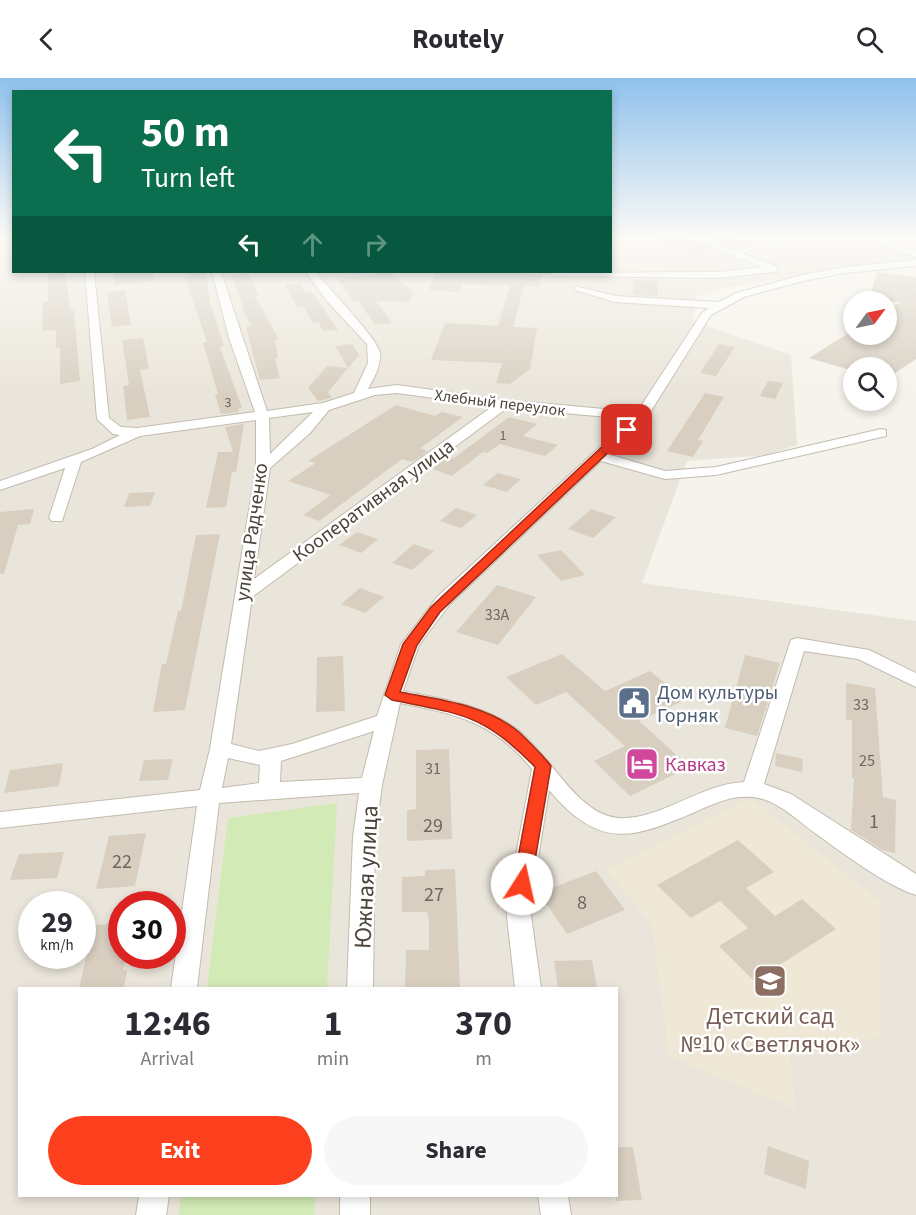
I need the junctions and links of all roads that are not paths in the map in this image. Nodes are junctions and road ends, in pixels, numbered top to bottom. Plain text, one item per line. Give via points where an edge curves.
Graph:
1 (91, 291) edge
2 (222, 291) edge
3 (325, 291) edge
4 (589, 291) edge
5 (753, 291) edge
6 (719, 304) junction
7 (360, 394) junction
8 (504, 404) junction
9 (325, 407) junction
10 (262, 415) junction
11 (641, 416) junction
12 (137, 432) junction
13 (881, 432) dead end
14 (598, 456) junction
15 (74, 461) junction
16 (262, 467) junction
17 (0, 486) edge
18 (57, 518) dead end
19 (242, 596) junction
20 (916, 681) edge
21 (392, 695) junction
22 (386, 720) junction
23 (220, 749) junction
24 (271, 755) junction
25 (543, 766) junction
26 (371, 785) junction
27 (752, 789) junction
28 (268, 790) junction
29 (209, 796) junction
30 (0, 820) edge
31 (916, 886) edge
32 (184, 987) edge
33 (360, 987) edge
34 (528, 987) edge
35 (154, 1197) edge
36 (355, 1197) edge
37 (554, 1197) edge
38 (151, 1215) edge
39 (355, 1215) edge
40 (556, 1215) edge

1 - 12 street via 103,419 118,430
2 - 10 street, улица Радченко
3 - 7 street via 375,351
4 - 6 street via 615,299
5 - 6 street
6 - 11 street via 700,322
7 - 8 street, Хлебный переулок via 397,389
7 - 9 street, Хлебный переулок
8 - 11 street, Хлебный переулок
8 - 19 street, Кооперативная улица
9 - 10 street, Хлебный переулок
9 - 16 street
10 - 12 street, Хлебный переулок
10 - 16 street, улица Радченко
11 - 14 street
12 - 15 street
13 - 14 street via 716,471 665,475
14 - 21 street via 427,619 410,644
15 - 17 street
15 - 18 street
16 - 19 street, улица Радченко
19 - 23 street, улица Радченко
20 - 27 street via 863,654 797,644
21 - 22 street
21 - 25 street via 464,710 490,720
22 - 24 street
22 - 26 street
23 - 24 street via 259,758
23 - 29 street, улица Радченко
24 - 28 street
25 - 27 street via 581,812 604,824 620,826 640,823 716,795
25 - 34 street via 518,908
26 - 28 street, Южная улица
26 - 33 street, Южная улица via 364,837
27 - 31 street via 790,804
28 - 29 street, Южная улица
29 - 30 street, Южная улица
29 - 32 street
35 - 38 street
36 - 39 street
37 - 40 street

